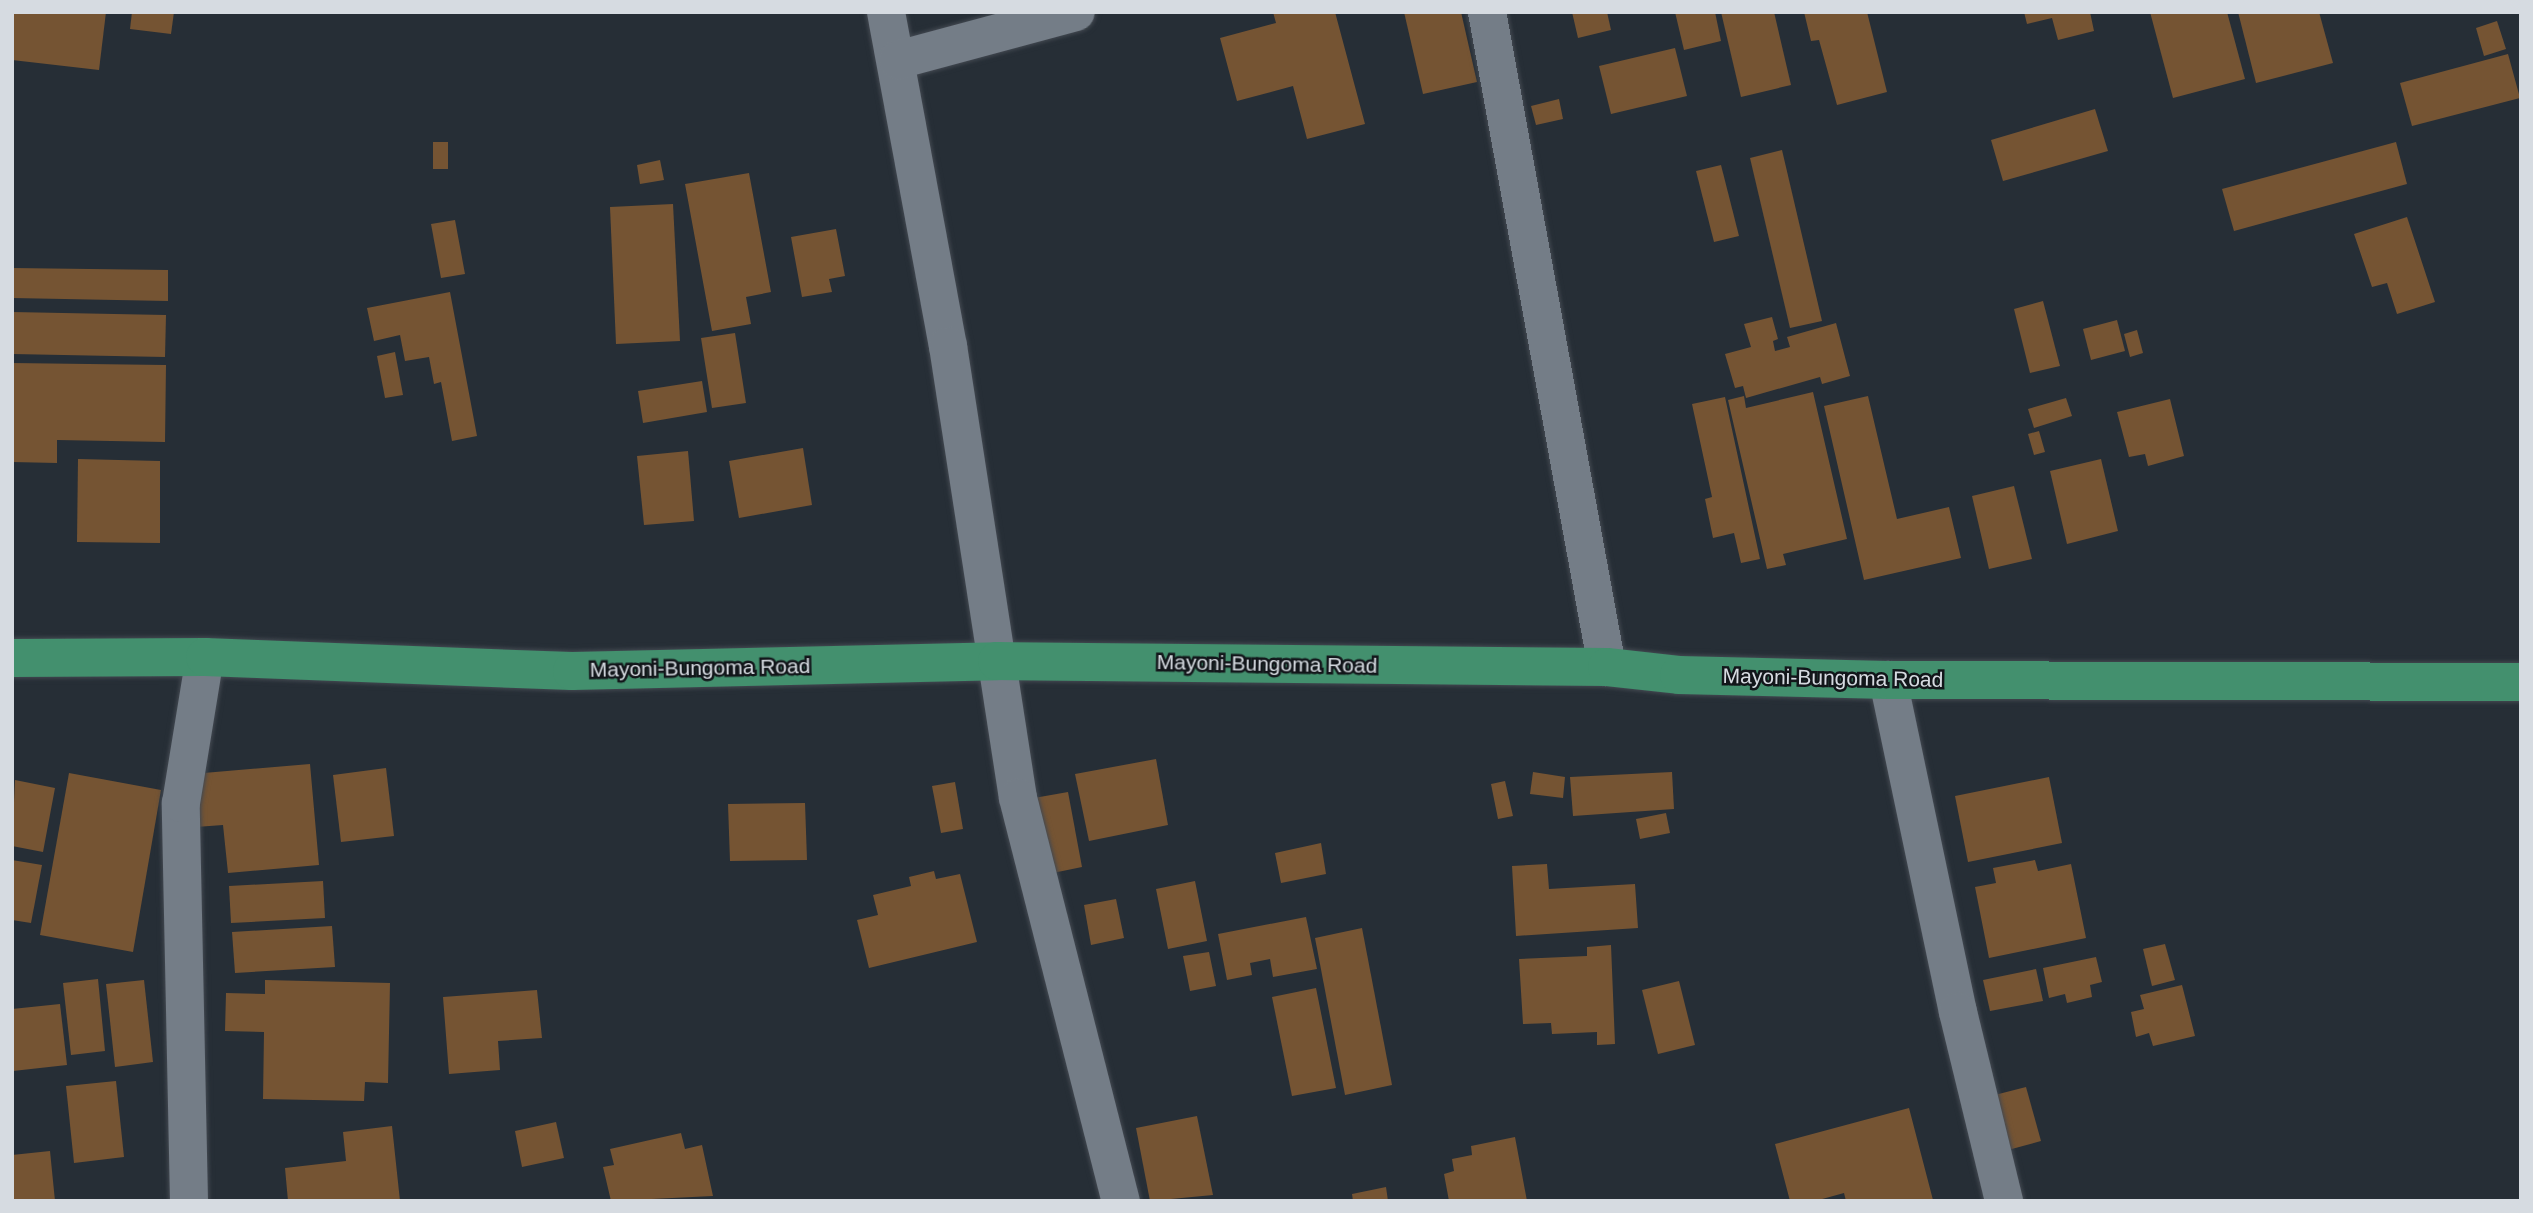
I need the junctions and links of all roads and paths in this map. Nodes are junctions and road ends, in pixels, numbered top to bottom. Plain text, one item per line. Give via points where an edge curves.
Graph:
1 (886, 12) edge
2 (1076, 12) edge
3 (1487, 12) edge
4 (898, 60) junction
5 (205, 657) junction
6 (12, 658) edge
7 (996, 661) junction
8 (1606, 667) junction
9 (1888, 680) junction
10 (2521, 682) edge
11 (189, 1201) edge
12 (1121, 1201) edge
13 (2004, 1201) edge

1 - 4 street
2 - 4 street
3 - 8 street
4 - 7 street
5 - 6 main road, Mayoni-Bungoma Road
5 - 7 main road, Mayoni-Bungoma Road via 572,671
5 - 11 street via 181,803
7 - 8 main road, Mayoni-Bungoma Road
7 - 12 street via 1018,798
8 - 9 main road, Mayoni-Bungoma Road via 1679,675
9 - 10 main road, Mayoni-Bungoma Road
9 - 13 street via 1958,1012

